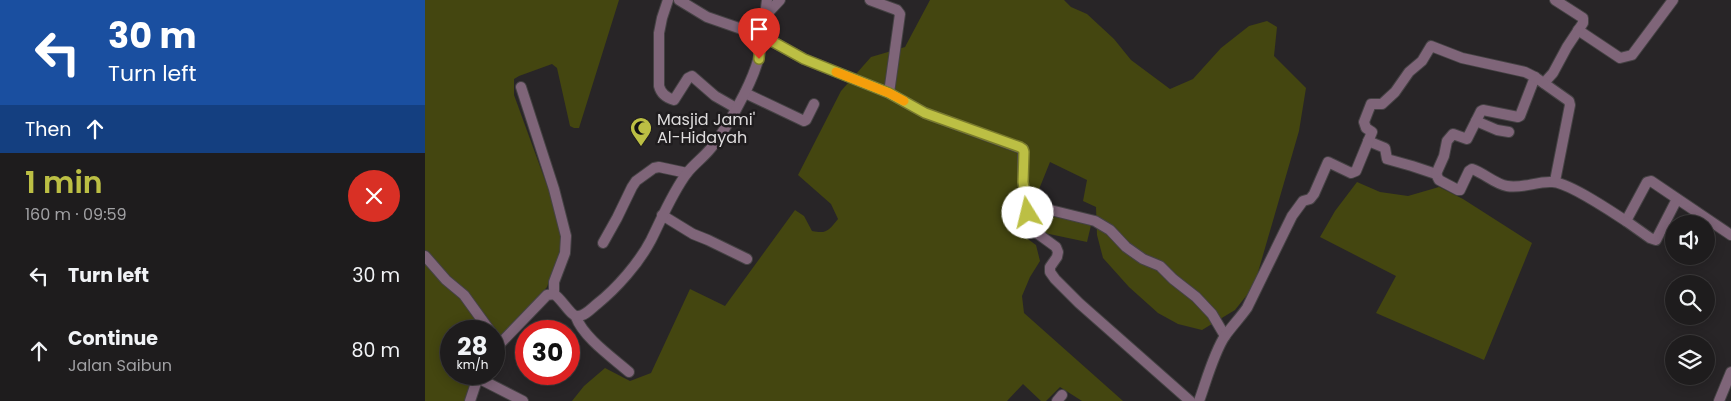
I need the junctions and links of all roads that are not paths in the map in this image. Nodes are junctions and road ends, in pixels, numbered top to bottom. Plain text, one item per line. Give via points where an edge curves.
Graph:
1 (668, 0) edge
2 (679, 0) edge
3 (767, 0) edge
4 (780, 0) edge
5 (870, 0) edge
6 (1555, 0) edge
7 (1673, 0) edge
8 (765, 16) junction
9 (1578, 30) junction
10 (759, 37) junction
11 (1540, 80) junction
12 (521, 87) dead end
13 (745, 93) junction
14 (889, 93) junction
15 (814, 104) dead end
16 (736, 108) junction
17 (1476, 121) junction
18 (1509, 132) dead end
19 (1368, 141) junction
20 (687, 172) junction
21 (1436, 174) junction
22 (1555, 182) junction
23 (1677, 199) junction
24 (1026, 204) junction
25 (662, 215) junction
26 (1626, 221) junction
27 (1731, 235) edge
28 (603, 243) dead end
29 (425, 256) edge
30 (747, 259) dead end
31 (554, 294) junction
32 (576, 317) junction
33 (484, 320) edge
34 (505, 335) edge
35 (1225, 336) junction
36 (629, 372) dead end
37 (1731, 372) edge
38 (476, 385) edge
39 (495, 385) edge
40 (470, 401) edge
41 (523, 401) edge
42 (1190, 401) edge
43 (1199, 401) edge
44 (1719, 401) edge

1 - 16 street via 659,33 661,91 674,100 692,76 715,96
2 - 10 street via 707,17
3 - 8 street
4 - 8 street
5 - 14 street via 900,14
6 - 9 street via 1583,18
7 - 9 street via 1632,55 1624,58
8 - 10 street
9 - 11 street via 1553,72
10 - 13 street via 759,59
10 - 14 street
11 - 17 street via 1520,116 1483,110
11 - 19 street via 1525,72 1462,58 1431,46 1395,92 1382,104 1371,104 1364,122 1372,131
11 - 22 street via 1570,105
12 - 31 street via 566,236
13 - 15 street via 804,121
13 - 16 street
14 - 24 street via 925,113 1023,149
16 - 20 street via 712,147
17 - 18 street
17 - 21 street via 1467,139 1453,134 1447,141
19 - 21 street via 1385,148 1387,159
19 - 35 street via 1356,171 1351,173 1328,162 1310,199 1303,200 1292,216 1247,308
20 - 25 street
20 - 28 street via 659,167 636,181
21 - 22 street via 1439,180 1457,190 1472,169 1505,186
22 - 26 street via 1592,199
23 - 26 street via 1649,181
23 - 26 street via 1657,240
23 - 27 street
24 - 35 street via 1095,222 1110,230 1126,247 1160,266 1196,296
24 - 42 street via 1034,231 1058,252 1050,267 1055,279
25 - 30 street via 693,234
25 - 32 street via 637,263 607,296
29 - 33 street
31 - 32 street
31 - 34 street via 547,295
32 - 36 street via 598,345
35 - 43 street
37 - 44 street
38 - 40 street
39 - 41 street

